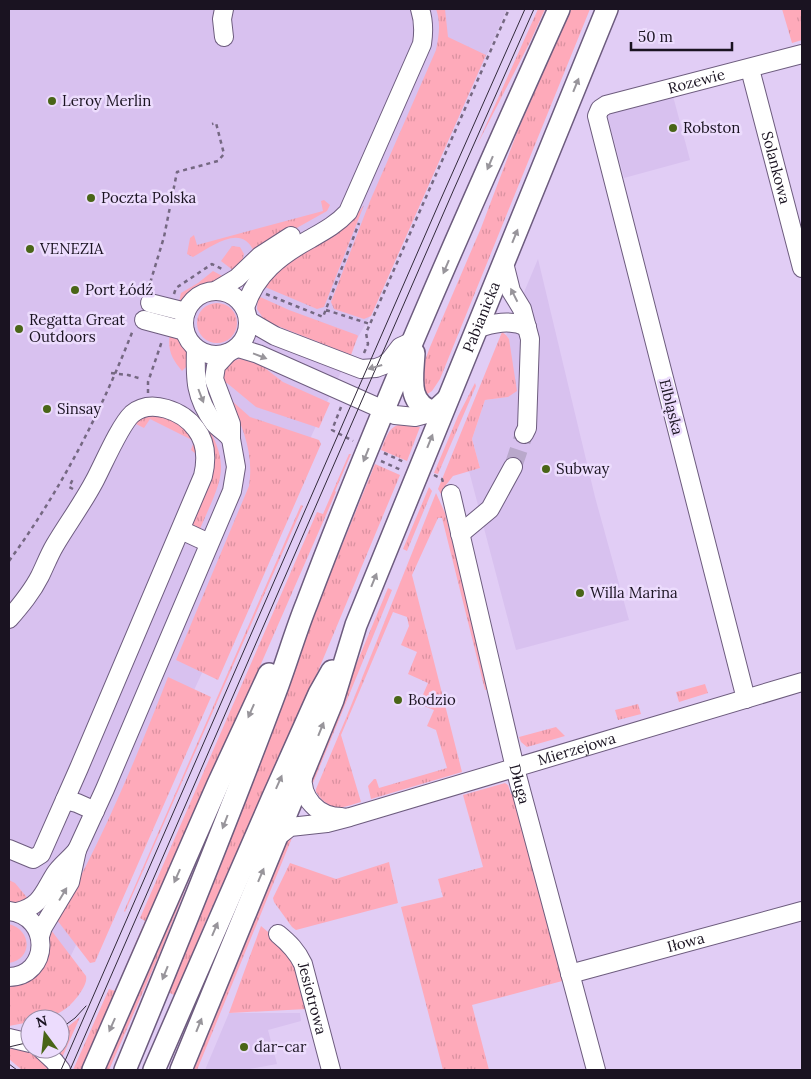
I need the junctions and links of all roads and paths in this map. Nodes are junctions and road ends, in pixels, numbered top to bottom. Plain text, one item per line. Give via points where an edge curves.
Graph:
1 (224, 9) edge
2 (420, 9) edge
3 (509, 9) edge
4 (559, 9) edge
5 (607, 9) edge
6 (224, 37) dead end
7 (802, 54) edge
8 (750, 69) junction
9 (597, 116) joint
10 (212, 124) dead end
11 (358, 192) junction
12 (504, 263) junction
13 (802, 268) edge
14 (236, 278) junction
15 (253, 288) junction
16 (217, 290) junction
17 (148, 301) joint
18 (178, 310) junction
19 (326, 310) dead end
20 (247, 315) junction
21 (323, 316) dead end
22 (140, 322) joint
23 (370, 324) junction
24 (166, 326) junction
25 (527, 327) junction
26 (476, 329) junction
27 (185, 331) junction
28 (414, 340) junction
29 (196, 348) junction
30 (233, 350) junction
31 (361, 361) dead end
32 (111, 373) dead end
33 (116, 373) junction
34 (142, 379) dead end
35 (341, 406) dead end
36 (441, 406) junction
37 (147, 407) junction
38 (385, 410) junction
39 (524, 434) tunnel mouth
40 (231, 439) junction
41 (358, 443) dead end
42 (380, 452) dead end
43 (377, 459) dead end
44 (406, 463) dead end
45 (513, 467) tunnel mouth
46 (402, 470) dead end
47 (73, 480) dead end
48 (69, 487) dead end
49 (451, 494) dead end
50 (181, 530) junction
51 (460, 534) junction
52 (209, 543) junction
53 (9, 561) edge
54 (306, 605) junction
55 (9, 619) edge
56 (356, 625) junction
57 (802, 682) edge
58 (746, 699) junction
59 (515, 768) junction
60 (303, 774) junction
61 (65, 800) junction
62 (95, 811) junction
63 (350, 817) junction
64 (277, 838) junction
65 (9, 849) edge
66 (77, 850) junction
67 (13, 911) edge
68 (802, 911) edge
69 (278, 934) dead end
70 (40, 936) junction
71 (570, 974) junction
72 (9, 977) edge
73 (52, 1059) edge
74 (60, 1070) edge
75 (93, 1070) edge
76 (125, 1070) edge
77 (154, 1070) edge
78 (181, 1070) edge
79 (331, 1070) edge
80 (596, 1070) edge

1 - 6 street
2 - 11 street via 424,20 422,44
3 - 23 path
4 -> 28 main road
12 -> 5 main road, Pabianicka
7 - 8 street, Rozewie
8 - 9 street, Rozewie via 606,105
8 - 13 street, Solankowa
9 - 58 street, Elbląska
10 - 17 path via 216,123 224,154 218,160 177,172
11 - 14 street via 336,211 260,256
11 - 15 street via 340,221 276,261
25 -> 12 street via 522,309 511,291
12 - 26 main road, Pabianicka
14 - 16 street
14 - 18 path via 212,264 176,288
15 - 20 street
15 - 21 path
16 - 18 street via 197,297
16 - 20 street via 239,299
17 - 18 street
18 - 27 street via 184,317
19 - 23 path
28 -> 20 street via 400,347 384,365 361,369 275,336
20 - 30 street via 245,338
22 - 24 street
22 - 33 path
23 - 31 path via 366,333 368,343
24 - 27 street
24 - 37 path via 148,382
25 - 26 street via 504,322
25 - 39 street via 530,339 527,428
26 - 36 main road, Pabianicka
27 - 29 street
28 - 36 main road via 414,394 422,407
28 - 38 main road
29 - 30 street via 205,354 216,355
29 -> 40 street via 198,392 214,423
30 -> 38 street via 258,354
30 - 40 street via 216,366 214,379 230,418
32 - 33 path
33 - 34 path
33 - 53 path via 56,490
35 - 41 path via 332,431
36 - 38 street via 424,416 405,417
56 -> 36 main road, Pabianicka
37 - 50 street via 164,408 187,419 204,443 203,476
37 - 55 street via 128,419 91,488 54,546 40,577
38 -> 54 main road
40 - 52 street via 235,478
42 - 44 path
43 - 46 path
45 - 51 street via 490,509
47 - 48 path
49 - 51 street, Długa
50 - 52 street
50 - 61 street
51 - 59 street, Długa
52 - 62 street
54 -> 75 main road via 262,686
54 -> 76 main road via 279,683
60 -> 56 main road via 333,700
77 -> 56 main road via 319,694
57 - 58 street, Mierzejowa
58 - 59 street, Mierzejowa
59 - 63 street, Mierzejowa
59 - 71 street, Długa
60 - 63 street via 305,792 316,808 330,816
60 - 64 main road
61 - 62 street
61 - 65 street via 38,858 28,858
62 - 66 street
63 - 64 street, Mierzejowa via 290,827
78 -> 64 main road
66 - 67 street via 56,873 38,903 26,910
70 -> 66 street via 70,882
67 - 70 street via 28,917
68 - 71 street, Iłowa
69 - 79 street, Jesiotrowa via 290,943 303,964
70 - 72 street via 38,958 31,968
71 - 80 street, Długa
73 - 74 street

